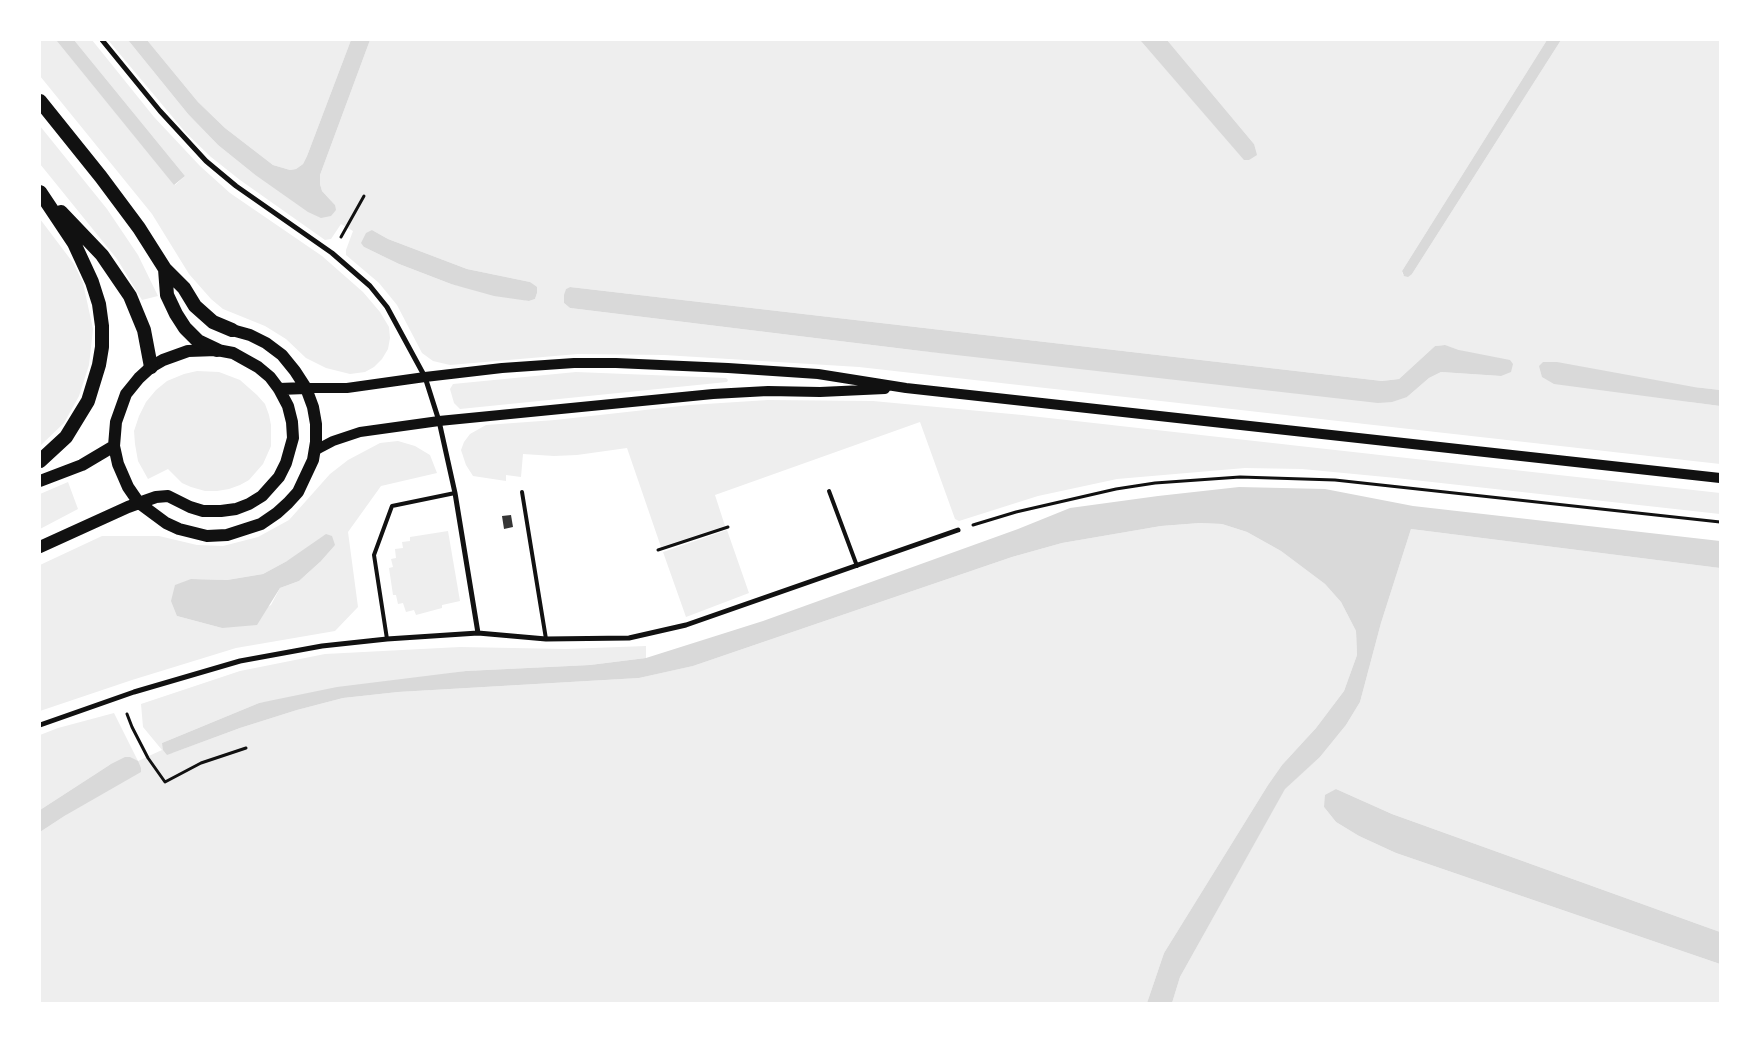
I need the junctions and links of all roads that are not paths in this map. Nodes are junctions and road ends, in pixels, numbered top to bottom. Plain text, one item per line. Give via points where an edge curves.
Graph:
1 (102, 40) edge
2 (40, 101) edge
3 (40, 191) edge
4 (164, 269) junction
5 (232, 330) joint
6 (217, 350) junction
7 (151, 367) junction
8 (425, 377) junction
9 (306, 388) junction
10 (906, 388) junction
11 (279, 389) junction
12 (439, 421) junction
13 (114, 446) junction
14 (314, 451) junction
15 (40, 461) edge
16 (1720, 478) edge
17 (40, 481) edge
18 (522, 492) dead end
19 (829, 492) dead end
20 (455, 493) junction
21 (139, 503) junction
22 (958, 530) road end
23 (40, 547) edge
24 (857, 566) junction
25 (478, 633) junction
26 (387, 639) junction
27 (546, 639) junction
28 (40, 725) edge

1 - 8 street via 206,161 236,186 332,252 370,286 397,322
2 - 4 highway via 139,228
3 - 7 highway via 102,255 126,290 144,330
3 - 15 highway via 74,243 92,282 102,326 99,365 88,401 66,437
4 - 5 highway via 184,288 203,314
4 - 6 highway via 166,295 185,328 198,341
5 - 9 main road via 266,343 282,355
6 - 7 main road via 175,354
6 - 11 main road via 247,360 270,377
7 - 13 main road via 126,394 116,422
8 - 9 main road via 347,388
8 - 10 main road via 502,368 616,363 818,374
8 - 12 street
9 - 11 main road
9 - 14 main road via 316,424
10 - 12 main road via 713,394
10 - 16 main road
11 - 21 main road via 288,406 293,438 279,477 262,496 249,504 221,511 203,511 168,496
12 - 14 main road via 360,432
12 - 20 street
13 - 17 main road via 82,465
13 - 21 main road via 122,476
14 - 21 main road via 298,492 277,514 246,530 227,535 192,533 166,523
18 - 27 lane
19 - 24 lane
20 - 25 street
20 - 26 lane via 392,506 374,555
21 - 23 main road
22 - 24 street
24 - 27 street via 686,625 629,638
25 - 26 street
25 - 27 street
26 - 28 street via 322,646 240,661 122,696

